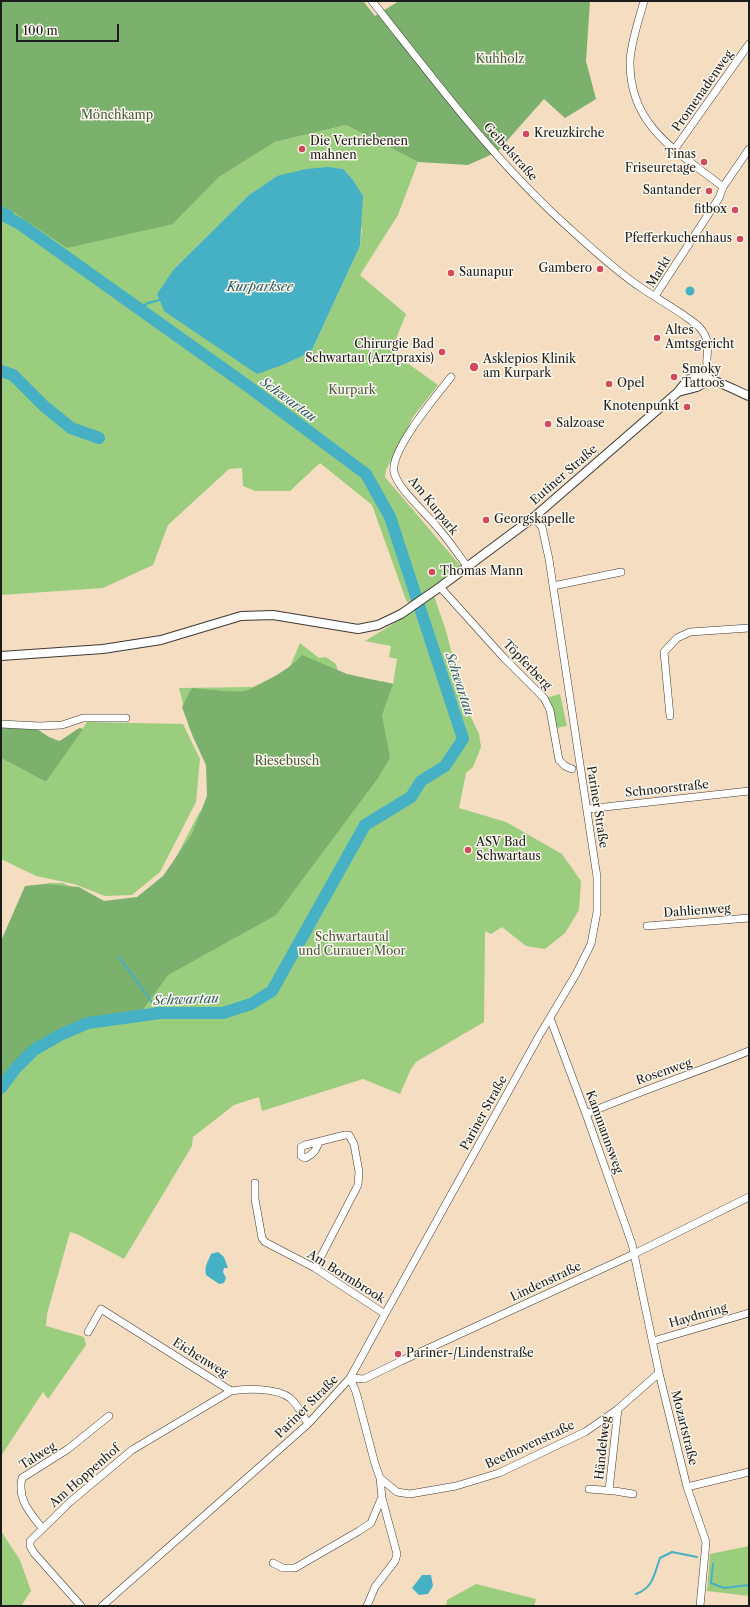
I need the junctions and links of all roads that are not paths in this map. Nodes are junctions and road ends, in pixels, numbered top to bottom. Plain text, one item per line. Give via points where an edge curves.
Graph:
1 (372, 1) edge
2 (644, 1) edge
3 (749, 44) edge
4 (749, 149) edge
5 (674, 150) junction
6 (723, 187) junction
7 (655, 296) junction
8 (451, 377) dead end
9 (709, 380) junction
10 (749, 396) edge
11 (534, 517) junction
12 (467, 566) junction
13 (621, 572) dead end
14 (553, 586) junction
15 (440, 587) junction
16 (749, 628) edge
17 (1, 656) edge
18 (670, 716) dead end
19 (126, 718) dead end
20 (1, 724) edge
21 (572, 769) dead end
22 (749, 791) edge
23 (587, 809) junction
24 (749, 918) edge
25 (648, 926) dead end
26 (550, 1018) junction
27 (749, 1051) edge
28 (586, 1114) junction
29 (319, 1142) dead end
30 (255, 1183) dead end
31 (749, 1197) edge
32 (634, 1254) junction
33 (315, 1268) junction
34 (749, 1313) edge
35 (384, 1314) junction
36 (88, 1332) dead end
37 (653, 1341) junction
38 (659, 1373) junction
39 (350, 1378) junction
40 (231, 1391) junction
41 (618, 1409) junction
42 (109, 1416) dead end
43 (308, 1424) junction
44 (749, 1472) edge
45 (380, 1478) junction
46 (687, 1487) junction
47 (589, 1489) dead end
48 (609, 1490) junction
49 (633, 1494) dead end
50 (382, 1498) junction
51 (42, 1528) junction
52 (273, 1563) dead end
53 (82, 1606) edge
54 (102, 1606) edge
55 (367, 1606) edge
56 (700, 1606) edge

1 - 7 street, Geibelstraße via 510,171 568,227 640,287
2 - 5 street via 630,62 631,78 639,104 650,126
3 - 5 street, Promenadenweg
4 - 6 street, Markt
5 - 6 street
6 - 7 street, Markt via 719,198
7 - 9 street, Markt via 701,329 708,344
8 - 12 street, Am Kurpark via 420,416 397,453 394,473 408,495 438,527
9 - 10 main road
9 - 11 main road, Eutiner Straße via 698,387 678,392
11 - 12 main road, Eutiner Straße
11 - 14 street, Pariner Straße via 542,527
12 - 15 main road, Eutiner Straße
13 - 14 street
14 - 23 street, Pariner Straße
15 - 17 main road, Eutiner Straße via 389,620 358,629 273,616 241,616 161,640 103,650
15 - 21 street, Töpferberg via 544,698 550,710 559,760
16 - 18 street via 690,632 677,638 664,652
19 - 20 street via 83,718 62,725
22 - 23 street, Schnoorstraße
23 - 26 street, Pariner Straße via 597,877 598,912 591,944
24 - 25 street, Dahlienweg
26 - 28 street, Kammannsweg
26 - 35 street, Pariner Straße
27 - 28 street, Rosenweg
28 - 32 street, Kammannsweg
29 - 33 street via 349,1136 354,1144 359,1172 358,1185
30 - 33 street, Am Bormbrook via 255,1199 264,1242
31 - 32 street, Lindenstraße
32 - 37 street, Mozartstraße
32 - 39 street, Lindenstraße via 364,1379
33 - 35 street, Am Bormbrook
34 - 37 street, Haydnring
35 - 39 street, Pariner Straße
36 - 40 street, Eichenweg via 101,1309
37 - 38 street, Mozartstraße
38 - 41 street, Beethovenstraße
38 - 46 street, Mozartstraße
39 - 43 street, Pariner Straße
39 - 45 street
40 - 43 street, Eichenweg via 247,1389 282,1393 295,1403
40 - 51 street, Am Hoppenhof via 132,1450
41 - 45 street, Beethovenstraße via 585,1432 499,1473 470,1482 410,1494 397,1492
41 - 48 street, Händelweg
42 - 51 street, Talweg via 68,1449 22,1478 20,1484 23,1500
43 - 54 street, Pariner Straße
44 - 46 street
45 - 50 street
46 - 56 street, Mozartstraße via 706,1542
47 - 48 street
48 - 49 street
50 - 52 street via 371,1522 360,1531 295,1568 283,1568
50 - 55 street via 397,1554 395,1561 375,1587
51 - 53 street, Am Hoppenhof via 30,1541 30,1546

